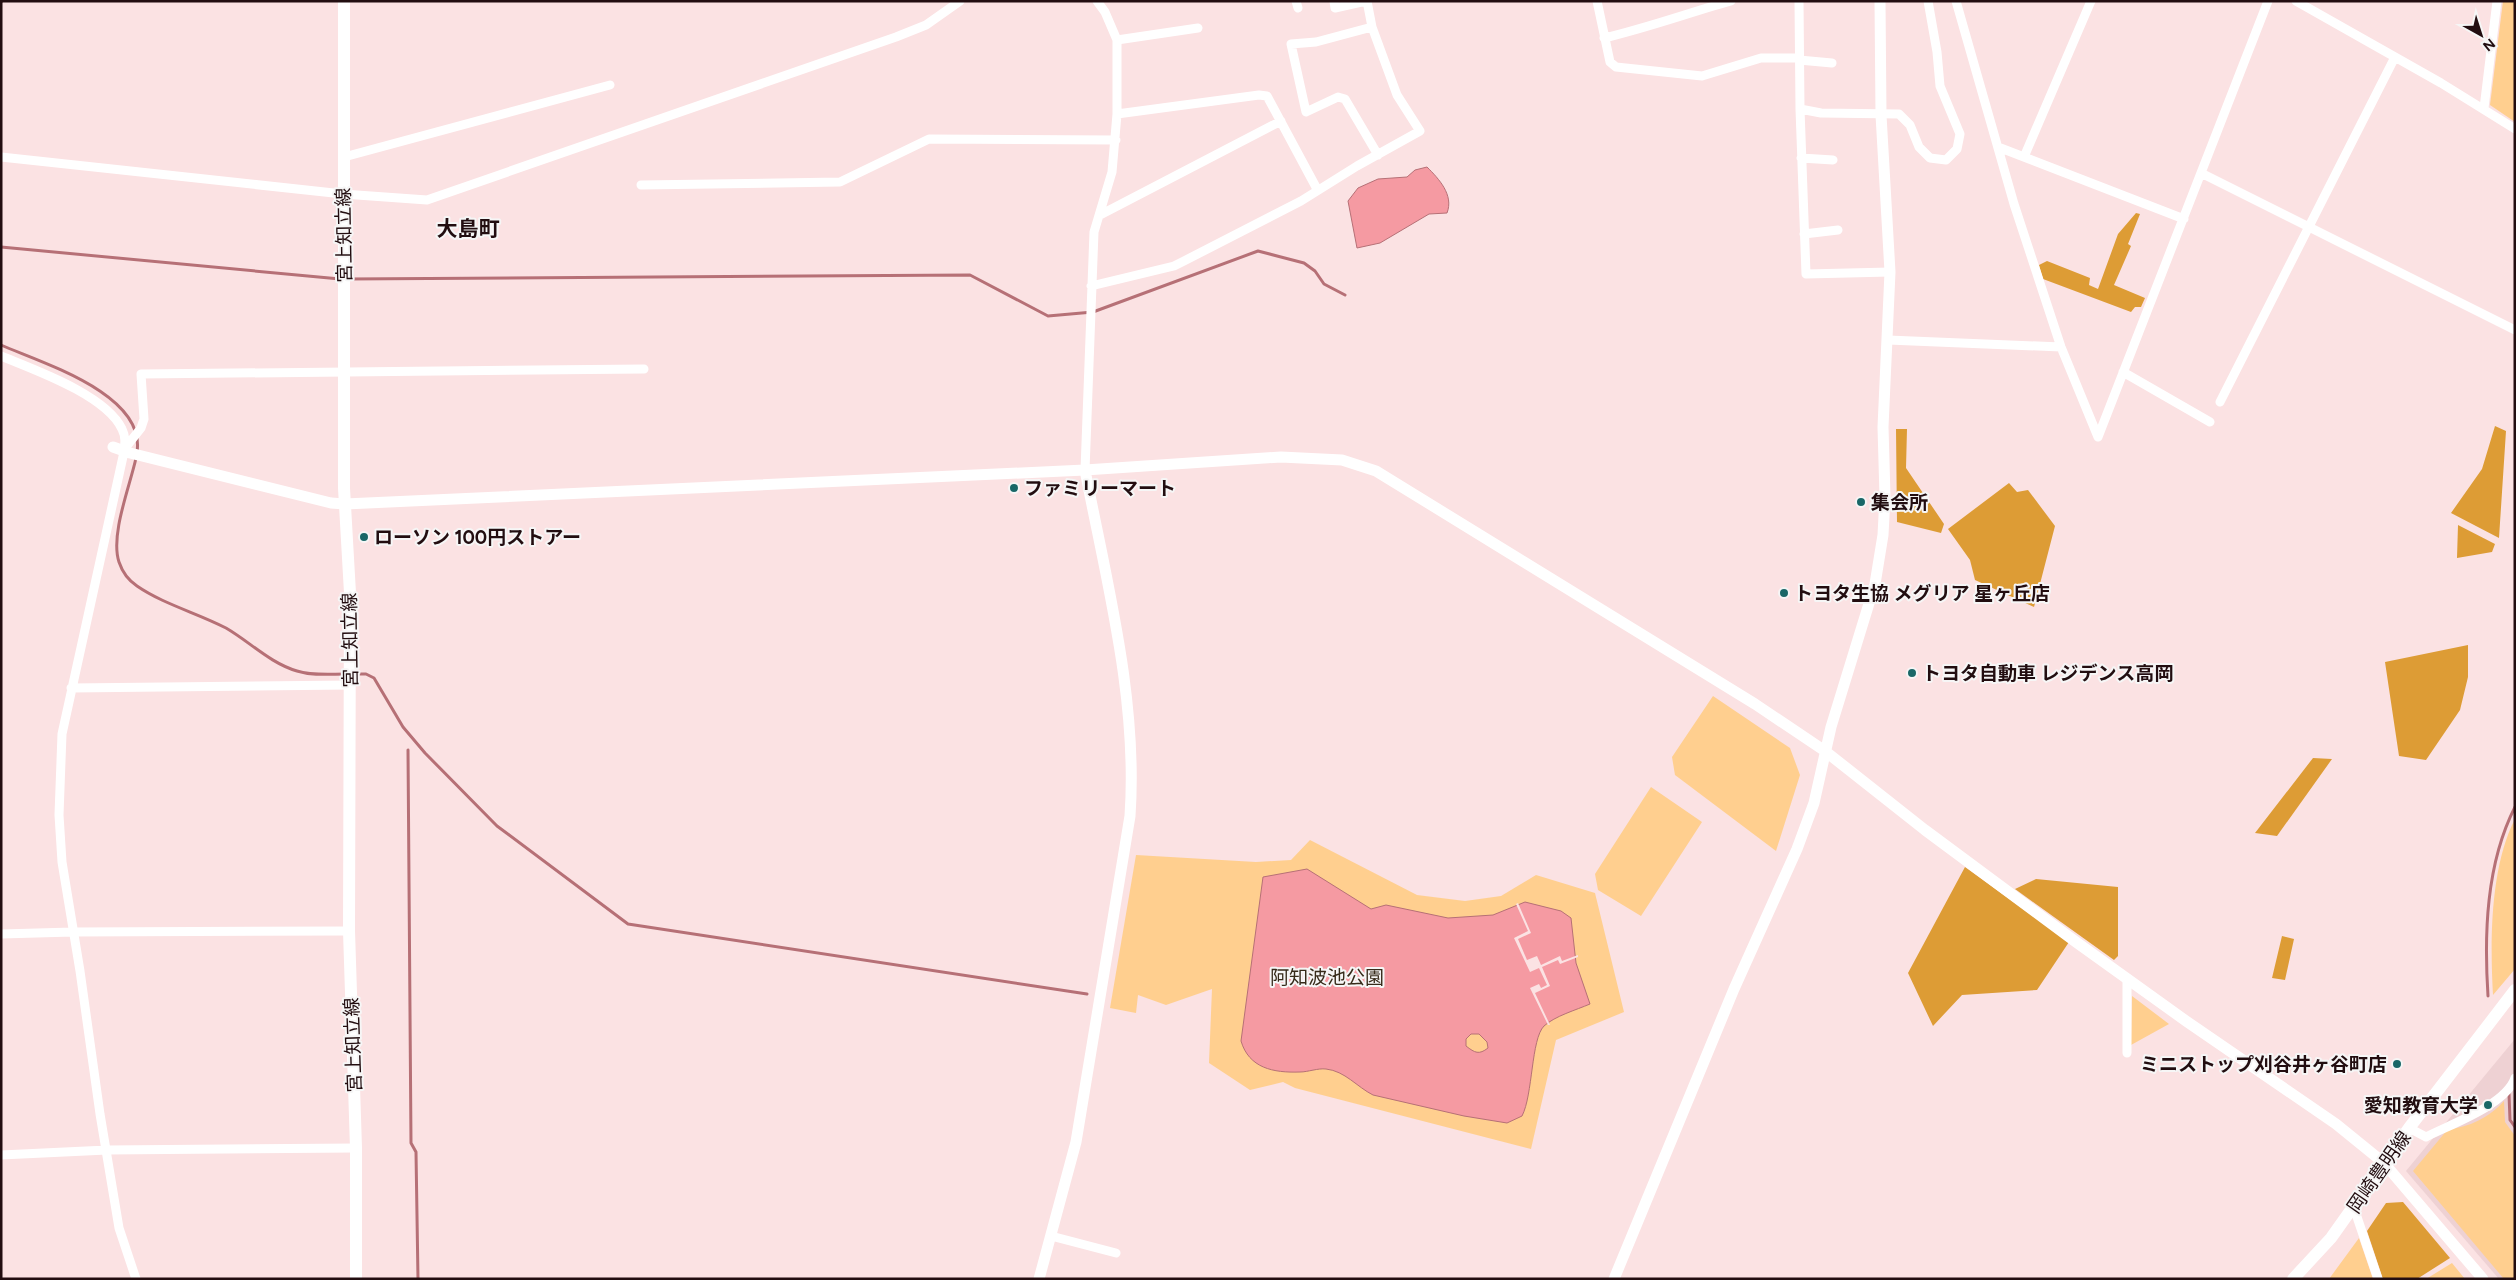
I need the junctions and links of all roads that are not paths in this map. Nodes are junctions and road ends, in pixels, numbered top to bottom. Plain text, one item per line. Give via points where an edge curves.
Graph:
1 (344, 1) edge
2 (960, 1) edge
3 (1097, 1) edge
4 (1334, 1) edge
5 (1366, 1) edge
6 (1597, 1) edge
7 (1731, 1) edge
8 (1799, 1) edge
9 (1880, 1) edge
10 (1928, 1) edge
11 (1956, 1) edge
12 (2091, 1) edge
13 (2268, 1) edge
14 (2296, 1) edge
15 (2497, 1) edge
16 (1372, 27) junction
17 (1198, 28) dead end
18 (1604, 38) junction
19 (1117, 40) junction
20 (2395, 57) junction
21 (1799, 59) junction
22 (1832, 63) dead end
23 (610, 85) dead end
24 (2484, 108) junction
25 (1800, 109) junction
26 (1117, 114) junction
27 (1881, 115) junction
28 (1281, 120) junction
29 (2515, 129) edge
30 (1116, 140) junction
31 (1998, 147) junction
32 (1378, 155) junction
33 (1, 157) edge
34 (344, 157) junction
35 (2024, 157) junction
36 (1801, 158) junction
37 (1833, 160) dead end
38 (2202, 173) junction
39 (641, 186) dead end
40 (1317, 189) junction
41 (343, 194) junction
42 (1100, 216) junction
43 (2184, 219) junction
44 (2309, 227) junction
45 (1838, 230) dead end
46 (1804, 234) junction
47 (1890, 272) junction
48 (1091, 286) junction
49 (2515, 330) edge
50 (1888, 340) junction
51 (2061, 347) junction
52 (1, 356) edge
53 (644, 369) dead end
54 (346, 371) junction
55 (2122, 372) junction
56 (2220, 402) dead end
57 (2210, 422) dead end
58 (122, 451) junction
59 (1085, 470) junction
60 (345, 504) junction
61 (351, 684) junction
62 (71, 688) junction
63 (1825, 751) junction
64 (349, 931) junction
65 (73, 932) junction
66 (1, 934) edge
67 (2127, 978) junction
68 (2515, 990) edge
69 (2127, 1053) dead end
70 (2515, 1078) edge
71 (2409, 1128) junction
72 (356, 1148) junction
73 (107, 1150) junction
74 (1, 1155) edge
75 (2384, 1163) junction
76 (2354, 1208) junction
77 (1051, 1236) junction
78 (1116, 1253) dead end
79 (136, 1279) edge
80 (356, 1279) edge
81 (1039, 1279) edge
82 (1614, 1279) edge
83 (2293, 1279) edge
84 (2378, 1279) edge
85 (2483, 1279) edge

1 - 34 main road, 宮上知立線
2 - 41 street via 926,25 896,37 427,200
3 - 19 street
4 - 5 street via 1335,8
5 - 16 street
6 - 18 street
7 - 18 street
8 - 21 street
9 - 27 street
10 - 27 street via 1940,86 1960,134 1957,149 1946,160 1930,158 1919,147 1910,125 1899,114
11 - 31 street
12 - 35 street
13 - 38 street
14 - 20 street
15 - 24 street
16 - 32 street via 1397,95 1420,131
16 - 32 street via 1316,42 1291,44 1306,112 1338,97 1345,99
17 - 19 street
18 - 21 street via 1613,65 1645,70 1702,76 1761,58
19 - 26 street
20 - 24 street
20 - 44 street
21 - 22 street
21 - 25 street
23 - 34 street
24 - 29 street
25 - 27 street
25 - 36 street
26 - 28 street via 1259,95 1267,96
26 - 30 street
27 - 47 street
28 - 40 street
28 - 42 street
30 - 39 street via 929,139 840,182
30 - 42 street via 1112,172
31 - 35 street
31 - 51 street
32 - 40 street
33 - 41 street
34 - 41 main road, 宮上知立線
35 - 43 street
36 - 37 street
36 - 46 street
38 - 43 street
38 - 44 street
40 - 48 street via 1300,201 1174,266
41 - 54 main road, 宮上知立線
42 - 48 street via 1094,232
43 - 55 street
44 - 49 street
44 - 56 street
45 - 46 street
46 - 47 street via 1806,274
47 - 50 street
48 - 59 street
50 - 51 street
50 - 63 street via 1883,427 1883,535 1875,584
51 - 55 street via 2098,438
52 - 58 street via 80,391 95,401 120,425 125,438
53 - 54 street
54 - 58 street via 140,374 144,419 141,428
54 - 60 main road, 宮上知立線
55 - 57 street
58 - 60 street
58 - 62 street
59 - 60 street
59 - 63 street via 1281,457 1342,460 1376,471 1755,704
59 - 77 street via 1118,640 1130,719 1133,780 1130,816 1076,1142
60 - 61 main road, 宮上知立線
61 - 62 street
61 - 64 main road, 宮上知立線
62 - 65 street via 62,734 59,815 62,862
63 - 67 street via 1925,830
63 - 82 street via 1814,803 1797,849 1734,989
64 - 65 street
64 - 72 main road, 宮上知立線
65 - 66 street
65 - 73 street
67 - 69 street
67 - 75 street via 2336,1124
68 - 71 main road, 岡崎豊明線
70 - 71 street via 2512,1088 2492,1104 2426,1137
71 - 75 main road, 岡崎豊明線
72 - 73 street
72 - 80 main road, 宮上知立線
73 - 74 street
73 - 79 street via 119,1228
75 - 76 main road, 岡崎豊明線
75 - 85 street
76 - 83 main road, 岡崎豊明線
76 - 84 street
77 - 78 street
77 - 81 street

